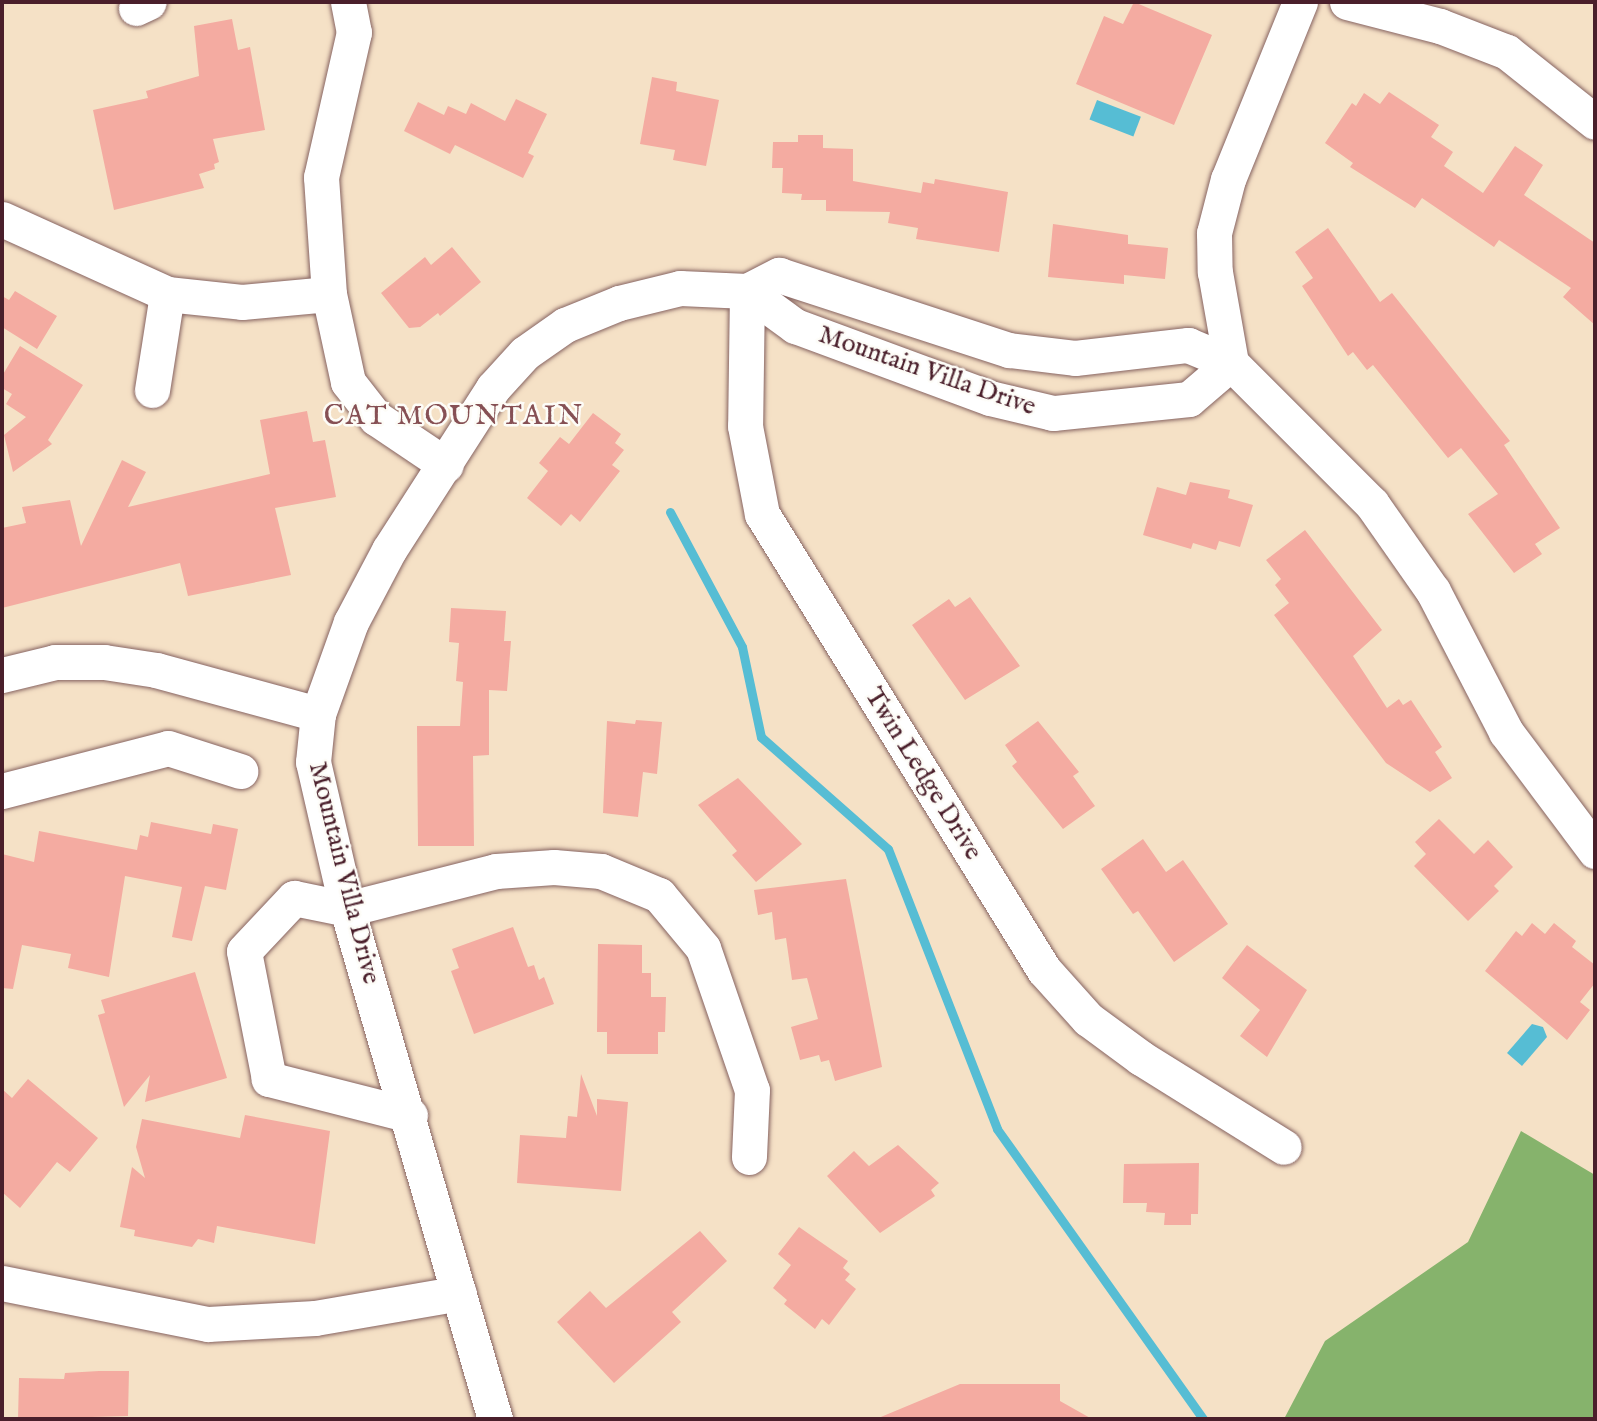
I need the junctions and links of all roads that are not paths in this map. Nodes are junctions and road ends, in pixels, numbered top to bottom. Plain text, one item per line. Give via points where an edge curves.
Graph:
1 (348, 2) edge
2 (1300, 2) edge
3 (1347, 2) edge
4 (1595, 122) edge
5 (2, 219) edge
6 (747, 291) junction
7 (167, 294) junction
8 (329, 294) junction
9 (1231, 363) junction
10 (152, 390) dead end
11 (446, 465) junction
12 (2, 675) edge
13 (318, 714) junction
14 (240, 771) dead end
15 (2, 792) edge
16 (1595, 852) edge
17 (347, 909) junction
18 (410, 1115) junction
19 (1284, 1147) dead end
20 (749, 1157) dead end
21 (2, 1283) edge
22 (459, 1293) junction
23 (495, 1419) edge

1 - 8 street via 354,32 321,177
2 - 9 street via 1228,179 1214,233 1215,272
3 - 4 street via 1440,26 1507,52
5 - 7 street
6 - 9 street, Mountain Villa Drive via 779,275 1009,350 1075,358 1188,345
6 - 9 street, Mountain Villa Drive via 795,326 990,398 1053,412 1189,399
6 - 11 street, Mountain Villa Drive via 680,288 619,303 565,325 525,354 493,388
6 - 19 street, Twin Ledge Drive via 745,426 762,514 1044,970 1098,1027
7 - 8 street via 242,302
7 - 10 street
8 - 11 street via 348,382 376,418
9 - 16 street via 1372,504 1433,591 1506,732
11 - 13 street, Mountain Villa Drive via 389,550 351,622
12 - 13 street via 55,662 104,662 156,670
13 - 17 street, Mountain Villa Drive via 313,762
14 - 15 street via 169,748
17 - 18 street, Mountain Villa Drive
17 - 18 street via 294,898 244,951 269,1079
17 - 20 street via 496,870 554,867 601,871 659,895 703,948 748,1077 752,1090
18 - 22 street, Mountain Villa Drive
21 - 22 street via 208,1324 315,1318
22 - 23 street, Mountain Villa Drive

